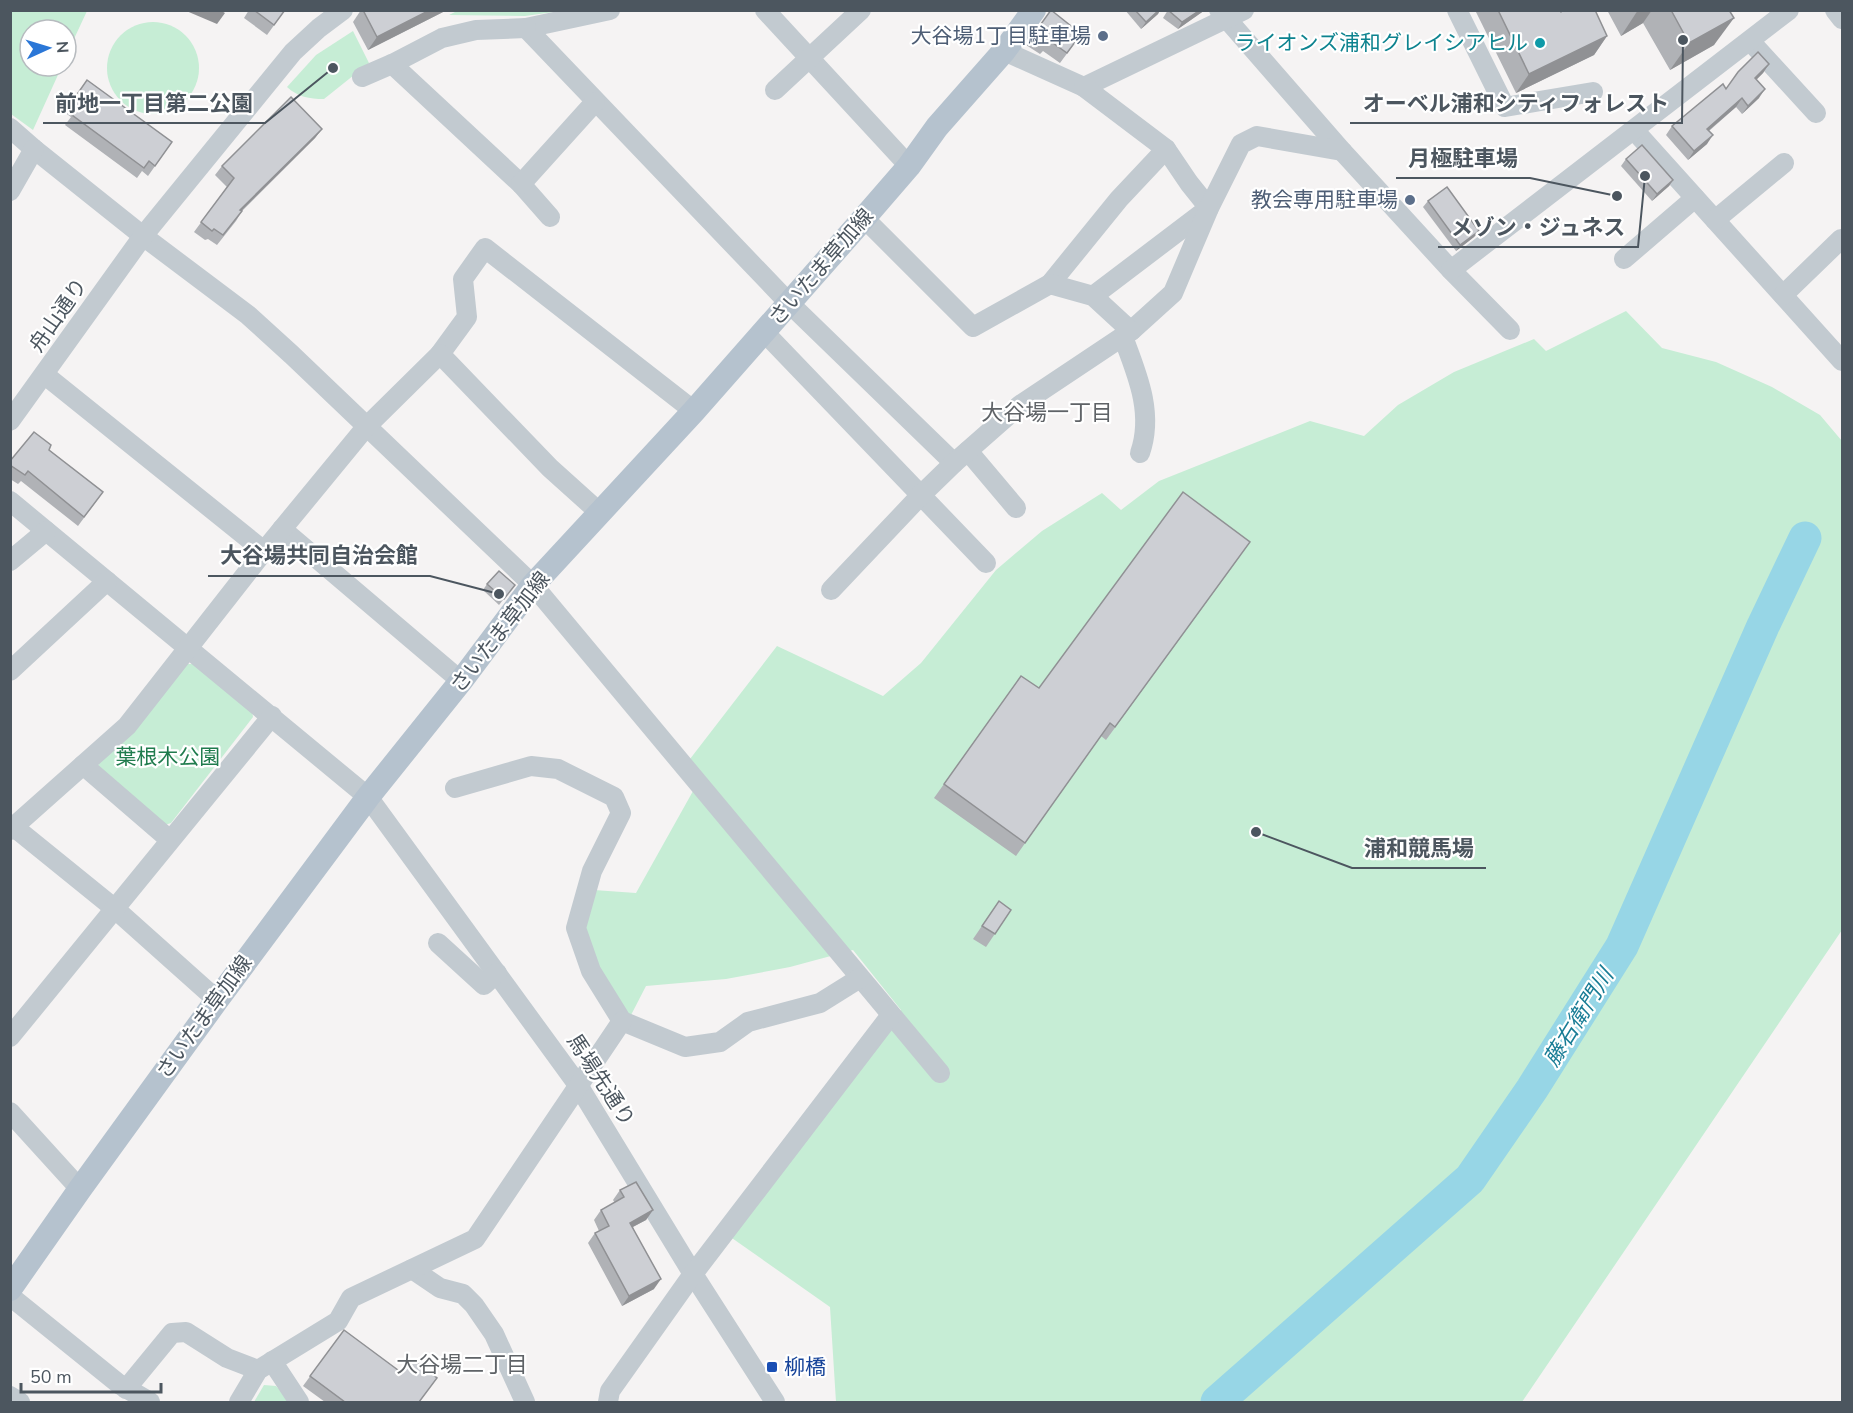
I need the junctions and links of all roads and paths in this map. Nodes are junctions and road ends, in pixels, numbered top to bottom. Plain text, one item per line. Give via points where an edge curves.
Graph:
1 (343, 10) edge
2 (765, 10) edge
3 (861, 10) edge
4 (1034, 10) edge
5 (1457, 10) edge
6 (1789, 10) edge
7 (1835, 10) edge
8 (609, 11) edge
9 (1230, 13) edge
10 (1842, 20) edge
11 (526, 28) junction
12 (1750, 41) junction
13 (1004, 51) junction
14 (810, 59) junction
15 (392, 64) junction
16 (362, 77) dead end
17 (1084, 87) junction
18 (775, 90) dead end
19 (1593, 92) dead end
20 (595, 102) junction
21 (1816, 113) dead end
22 (10, 128) edge
23 (1634, 130) junction
24 (34, 149) junction
25 (1166, 149) junction
26 (1342, 150) junction
27 (1784, 162) dead end
28 (909, 166) junction
29 (521, 184) junction
30 (10, 191) edge
31 (1695, 198) junction
32 (1209, 208) junction
33 (550, 217) dead end
34 (864, 218) junction
35 (1715, 220) junction
36 (143, 236) junction
37 (1841, 239) dead end
38 (1624, 260) dead end
39 (1450, 270) junction
40 (1050, 284) junction
41 (1783, 295) junction
42 (1093, 296) junction
43 (789, 302) junction
44 (1510, 330) dead end
45 (764, 332) junction
46 (1127, 334) junction
47 (440, 354) junction
48 (1842, 361) edge
49 (45, 375) junction
50 (693, 411) junction
51 (10, 421) edge
52 (366, 427) junction
53 (1140, 453) dead end
54 (961, 457) junction
55 (921, 495) junction
56 (10, 501) edge
57 (1016, 508) dead end
58 (600, 513) junction
59 (282, 530) junction
60 (46, 531) junction
61 (264, 551) junction
62 (10, 561) edge
63 (986, 562) dead end
64 (107, 581) junction
65 (533, 585) junction
66 (831, 590) dead end
67 (188, 648) junction
68 (10, 671) edge
69 (461, 681) junction
70 (272, 716) junction
71 (83, 765) junction
72 (455, 788) dead end
73 (368, 796) junction
74 (12, 829) edge
75 (170, 840) junction
76 (114, 908) junction
77 (438, 943) dead end
78 (497, 973) junction
79 (860, 978) junction
80 (217, 1000) junction
81 (891, 1015) junction
82 (622, 1021) junction
83 (10, 1036) edge
84 (940, 1073) dead end
85 (578, 1085) junction
86 (10, 1112) edge
87 (80, 1189) junction
88 (412, 1269) junction
89 (693, 1274) junction
90 (10, 1289) edge
91 (10, 1296) edge
92 (265, 1366) junction
93 (126, 1389) junction
94 (10, 1396) edge
95 (20, 1402) edge
96 (150, 1402) edge
97 (239, 1402) edge
98 (299, 1402) edge
99 (525, 1402) edge
100 (608, 1402) edge
101 (775, 1402) edge

1 - 36 street, 舟山通り via 293,52
2 - 14 street
3 - 14 street
4 - 13 main road, さいたま草加線
5 - 19 street via 1505,107
6 - 12 street
7 - 10 street
8 - 11 street
9 - 17 street
9 - 26 street
11 - 15 street via 476,30 442,38
11 - 20 street
12 - 21 street
12 - 23 street
13 - 17 street
13 - 28 main road, さいたま草加線
14 - 18 street
14 - 28 street
15 - 16 street
15 - 29 street
17 - 25 street
20 - 29 street
20 - 43 street
22 - 24 street
23 - 31 street
23 - 39 street
24 - 30 street
24 - 36 street
25 - 32 street
25 - 40 street via 1119,199
26 - 32 street via 1257,136 1241,144
26 - 39 street
27 - 35 street
28 - 34 main road, さいたま草加線
29 - 33 street
31 - 35 street
31 - 38 street
32 - 42 street
32 - 46 street via 1173,292
34 - 40 street via 973,327
34 - 43 main road, さいたま草加線
35 - 41 street
36 - 49 street, 舟山通り
36 - 52 street via 248,315
37 - 41 street
39 - 44 street
40 - 42 street
41 - 48 street
42 - 46 street
43 - 45 main road, さいたま草加線
43 - 54 street
45 - 50 main road, さいたま草加線
45 - 55 street
46 - 53 street via 1147,422
46 - 54 street via 1020,405
47 - 50 street via 467,317 463,279 485,248
47 - 52 street
47 - 58 street via 550,468
49 - 51 street, 舟山通り
49 - 61 street
50 - 58 main road, さいたま草加線
52 - 59 street
52 - 65 street
54 - 55 street
54 - 57 street
55 - 63 street
55 - 66 street
56 - 60 street, 馬場先通り
58 - 65 main road, さいたま草加線
59 - 61 street
59 - 69 street
60 - 62 street
60 - 64 street, 馬場先通り
61 - 67 street
64 - 67 street, 馬場先通り
64 - 68 street
65 - 69 main road, さいたま草加線
65 - 79 street
67 - 70 street, 馬場先通り
67 - 71 street via 127,726
69 - 73 main road, さいたま草加線
70 - 73 street, 馬場先通り
70 - 75 street
71 - 74 street
71 - 75 street
72 - 82 street via 531,766 558,769 614,797 621,813 592,871 576,928 591,972
73 - 78 street, 馬場先通り
73 - 80 main road, さいたま草加線
74 - 76 street
75 - 76 street
76 - 80 street
76 - 83 street
77 - 78 street via 484,985
78 - 85 street, 馬場先通り
79 - 81 street
79 - 82 street via 820,1003 748,1022 720,1042 685,1047
80 - 87 main road, さいたま草加線
81 - 84 street
81 - 89 street
82 - 85 street
85 - 88 street via 475,1239
85 - 89 street, 馬場先通り
86 - 87 street
87 - 90 main road, さいたま草加線
88 - 92 street via 351,1298 338,1321
88 - 99 street via 440,1288 463,1294 474,1305 494,1334
89 - 100 street via 610,1391
89 - 101 street, 馬場先通り
91 - 93 street
92 - 93 street via 227,1358 186,1332 172,1333
92 - 97 street
92 - 98 street
93 - 96 street
94 - 95 street

